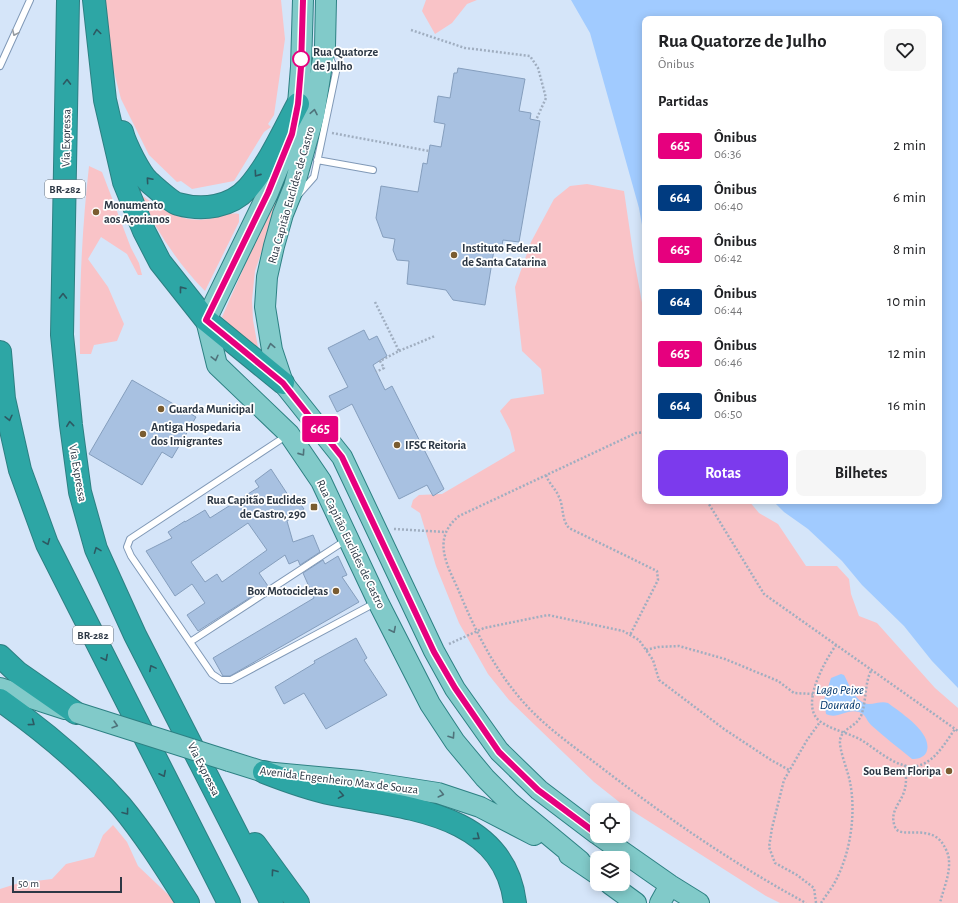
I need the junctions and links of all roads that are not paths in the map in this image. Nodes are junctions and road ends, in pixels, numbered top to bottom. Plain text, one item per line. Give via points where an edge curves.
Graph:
1 (30, 0) edge
2 (68, 0) edge
3 (94, 0) edge
4 (303, 0) edge
5 (326, 0) edge
6 (325, 46) junction
7 (102, 63) junction
8 (0, 66) edge
9 (298, 104) junction
10 (317, 160) junction
11 (373, 170) dead end
12 (283, 214) junction
13 (206, 320) junction
14 (0, 352) edge
15 (283, 383) junction
16 (288, 434) junction
17 (348, 539) junction
18 (378, 602) junction
19 (190, 642) junction
20 (0, 656) edge
21 (0, 688) edge
22 (0, 700) edge
23 (170, 702) junction
24 (77, 713) junction
25 (264, 772) junction
26 (590, 829) edge
27 (607, 843) edge
28 (615, 851) edge
29 (580, 861) junction
30 (630, 863) edge
31 (590, 869) edge
32 (670, 885) junction
33 (188, 903) edge
34 (229, 903) edge
35 (272, 903) edge
36 (298, 903) edge
37 (515, 903) edge
38 (660, 903) edge
39 (700, 903) edge

1 -> 8 lane
23 -> 2 highway, Via Expressa / BR-282 via 135,635 96,549 80,492 70,425 62,335
7 -> 3 highway
4 - 9 main road, Rua Capitão Euclides de Castro
5 - 6 main road, Rua Capitão Euclides de Castro
6 - 10 lane via 336,72
12 -> 6 main road, Rua Capitão Euclides de Castro via 305,151
9 -> 7 highway via 268,158 247,188 225,205 204,207 177,204 148,181 125,142
13 -> 7 highway via 160,262 124,182 105,100
9 - 13 main road, Rua Capitão Euclides de Castro via 283,160
10 - 11 lane
10 - 12 lane via 314,177
15 -> 12 main road, Rua Capitão Euclides de Castro via 272,350 265,307 267,277
13 - 15 highway
13 -> 16 main road, Rua Capitão Euclides de Castro via 217,365
14 -> 34 highway, BR-282 via 4,399 20,470 47,544
15 - 26 main road, Rua Capitão Euclides de Castro via 342,457 434,652 455,688 499,752 538,790
16 -> 17 main road, Rua Capitão Euclides de Castro via 321,481
16 - 19 lane via 130,539 127,547 130,556
17 - 18 main road, Rua Capitão Euclides de Castro
17 - 19 lane
18 - 19 lane via 231,680 221,680 212,674
18 -> 29 main road, Rua Capitão Euclides de Castro via 430,704 455,742 510,803
20 - 24 highway via 17,672
21 - 24 main road, Avenida Engenheiro Max de Souza
22 -> 33 highway via 68,752 94,777 126,813
23 - 35 highway, Via Expressa / BR-282
36 -> 23 highway via 246,830
24 -> 25 main road, Avenida Engenheiro Max de Souza, bridge
25 -> 29 main road, Avenida Engenheiro Max de Souza via 397,786 460,800 517,825
25 -> 37 highway via 295,784 333,794 429,812 455,823 478,837 494,851 514,890
27 - 28 main road
29 - 31 main road, Avenida Engenheiro Max de Souza
30 - 32 main road
32 - 38 main road
32 - 39 main road

